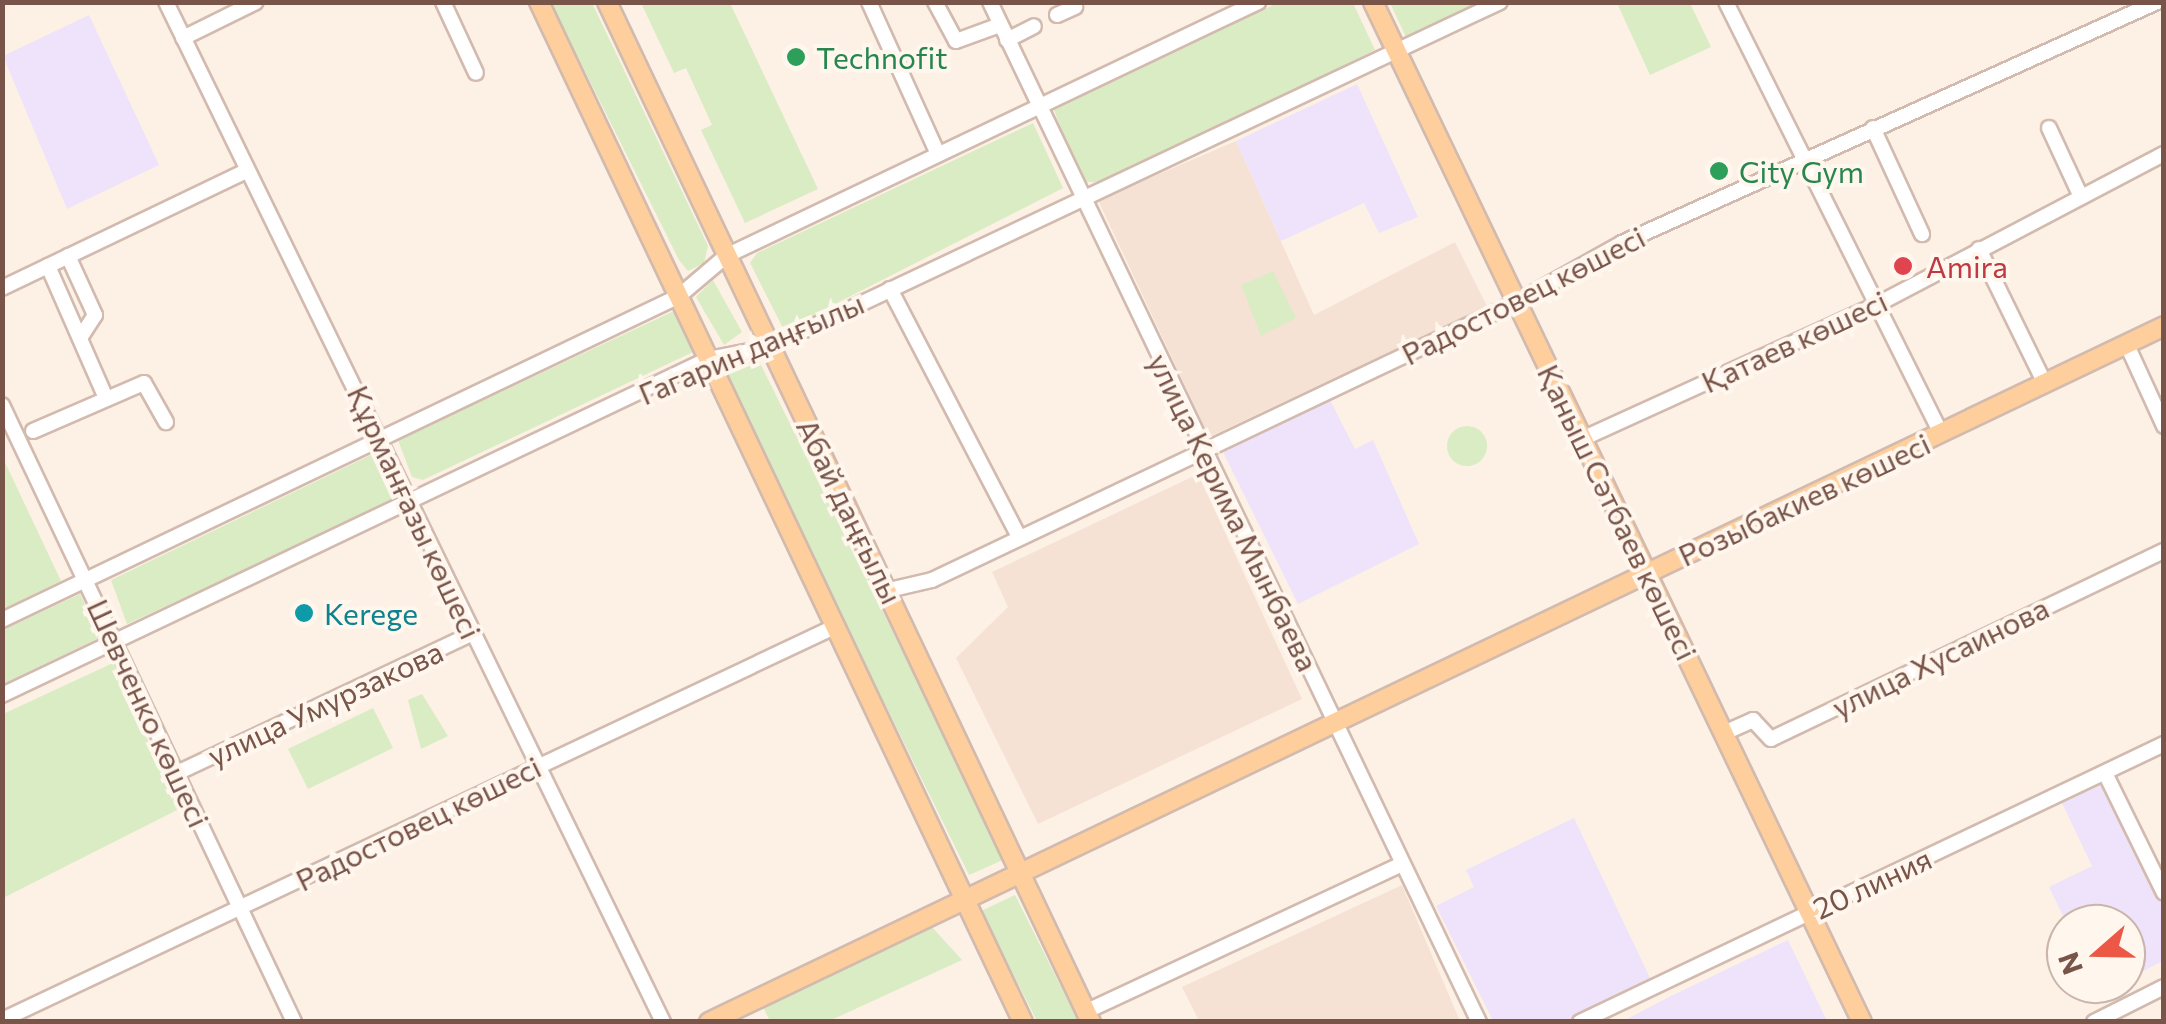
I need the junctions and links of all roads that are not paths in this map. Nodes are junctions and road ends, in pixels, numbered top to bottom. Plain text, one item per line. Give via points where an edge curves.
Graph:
1 (166, 2) edge
2 (256, 2) edge
3 (443, 2) edge
4 (539, 2) edge
5 (606, 2) edge
6 (869, 2) edge
7 (935, 2) edge
8 (990, 2) edge
9 (1258, 2) edge
10 (1373, 2) edge
11 (1500, 2) edge
12 (1726, 2) edge
13 (2157, 2) edge
14 (1077, 4) edge
15 (1057, 15) dead end
16 (1034, 26) dead end
17 (1004, 32) junction
18 (184, 38) junction
19 (1396, 52) junction
20 (476, 73) dead end
21 (1038, 108) junction
22 (1873, 128) junction
23 (2049, 128) dead end
24 (938, 154) junction
25 (2164, 154) edge
26 (1804, 161) junction
27 (246, 170) junction
28 (2081, 197) junction
29 (1081, 199) junction
30 (1922, 234) dead end
31 (1980, 250) junction
32 (68, 256) junction
33 (726, 256) junction
34 (48, 266) junction
35 (2, 288) edge
36 (890, 289) junction
37 (679, 296) junction
38 (1517, 302) junction
39 (1876, 305) junction
40 (2164, 326) edge
41 (80, 338) junction
42 (2127, 345) junction
43 (769, 346) junction
44 (708, 359) junction
45 (2045, 384) junction
46 (106, 398) junction
47 (2, 405) edge
48 (166, 422) dead end
49 (2164, 426) edge
50 (33, 431) dead end
51 (1942, 434) junction
52 (1582, 438) junction
53 (381, 439) junction
54 (1204, 448) junction
55 (412, 505) junction
56 (1020, 537) junction
57 (2164, 551) edge
58 (1647, 572) junction
59 (86, 580) junction
60 (889, 590) junction
61 (2, 620) edge
62 (834, 627) junction
63 (473, 633) junction
64 (116, 644) junction
65 (2, 695) edge
66 (1335, 723) junction
67 (1724, 733) junction
68 (2164, 744) edge
69 (535, 766) junction
70 (177, 773) junction
71 (2106, 775) junction
72 (1402, 864) junction
73 (1022, 872) junction
74 (2164, 894) edge
75 (966, 900) junction
76 (242, 910) junction
77 (1809, 912) junction
78 (2164, 987) edge
79 (1089, 1016) edge
80 (2115, 1017) edge
81 (2, 1020) edge
82 (2094, 1021) edge
83 (294, 1022) edge
84 (663, 1022) edge
85 (710, 1022) edge
86 (1023, 1022) edge
87 (1479, 1022) edge
88 (1580, 1022) edge
89 (1862, 1022) edge

1 - 18 street, Құрманғазы көшесі
2 - 18 street
3 - 20 street
4 - 37 main road, Абай даңғылы
5 - 33 main road, Абай даңғылы
6 - 24 street
7 - 17 street via 956,40
8 - 17 street, улица Керима Мынбаева
9 - 21 street
10 - 19 main road, Қаныш Сәтбаев көшесі
11 - 19 street, Гагарин даңғылы
12 - 26 street
13 - 22 street, Радостовец көшесі
14 - 15 street
16 - 17 street
17 - 21 street, улица Керима Мынбаева
18 - 27 street, Құрманғазы көшесі
19 - 29 street, Гагарин даңғылы
19 - 38 main road, Қаныш Сәтбаев көшесі
21 - 24 street
21 - 29 street, улица Керима Мынбаева
22 - 26 street, Радостовец көшесі
22 - 30 street
23 - 28 street
24 - 33 street
25 - 28 street, Қатаев көшесі
26 - 38 street, Радостовец көшесі
26 - 39 street
27 - 32 street
27 - 53 street, Құрманғазы көшесі
28 - 31 street, Қатаев көшесі
29 - 36 street, Гагарин даңғылы
29 - 54 street, улица Керима Мынбаева
31 - 39 street, Қатаев көшесі
31 - 45 street
32 - 34 street
32 - 41 street via 95,315
33 - 37 street
33 - 43 main road, Абай даңғылы
34 - 35 street
34 - 41 street
36 - 43 street, Гагарин даңғылы
36 - 56 street
37 - 44 main road, Абай даңғылы
37 - 53 street
38 - 52 main road, Қаныш Сәтбаев көшесі
38 - 54 street, Радостовец көшесі
39 - 51 street
39 - 52 street, Қатаев көшесі
40 - 42 main road, Розыбакиев көшесі
41 - 46 street
42 - 45 main road, Розыбакиев көшесі
42 - 49 street
43 - 44 street, Гагарин даңғылы
43 - 60 main road, Абай даңғылы
44 - 55 street, Гагарин даңғылы
44 - 62 main road, Абай даңғылы
45 - 51 main road, Розыбакиев көшесі
46 - 48 street via 144,383
46 - 50 street
47 - 59 street, Шевченко көшесі
51 - 58 main road, Розыбакиев көшесі
52 - 58 main road, Қаныш Сәтбаев көшесі
53 - 55 street, Құрманғазы көшесі
53 - 59 street
54 - 56 street, Радостовец көшесі
54 - 66 street, улица Керима Мынбаева
55 - 63 street, Құрманғазы көшесі
55 - 64 street, Гагарин даңғылы
56 - 60 street, Радостовец көшесі
57 - 67 street, улица Хусаинова via 1772,739 1753,720
58 - 66 main road, Розыбакиев көшесі
58 - 67 main road, Қаныш Сәтбаев көшесі
59 - 61 street
59 - 64 street, Шевченко көшесі
60 - 73 main road, Абай даңғылы
62 - 69 street, Радостовец көшесі
62 - 75 main road, Абай даңғылы
63 - 69 street, Құрманғазы көшесі
63 - 70 street, улица Умурзакова
64 - 65 street, Гагарин даңғылы
64 - 70 street, Шевченко көшесі
66 - 72 street, улица Керима Мынбаева
66 - 73 main road, Розыбакиев көшесі
67 - 77 main road, Қаныш Сәтбаев көшесі
68 - 71 street, 20 линия
69 - 76 street, Радостовец көшесі
69 - 84 street, Құрманғазы көшесі
70 - 76 street, Шевченко көшесі
71 - 74 street
71 - 77 street, 20 линия
72 - 79 street
72 - 87 street, улица Керима Мынбаева
73 - 75 main road
73 - 79 main road, Абай даңғылы
75 - 85 main road
75 - 86 main road, Абай даңғылы
76 - 81 street, Радостовец көшесі
76 - 83 street, Шевченко көшесі
77 - 88 street, 20 линия
77 - 89 main road, Қаныш Сәтбаев көшесі
78 - 80 street
80 - 82 street

